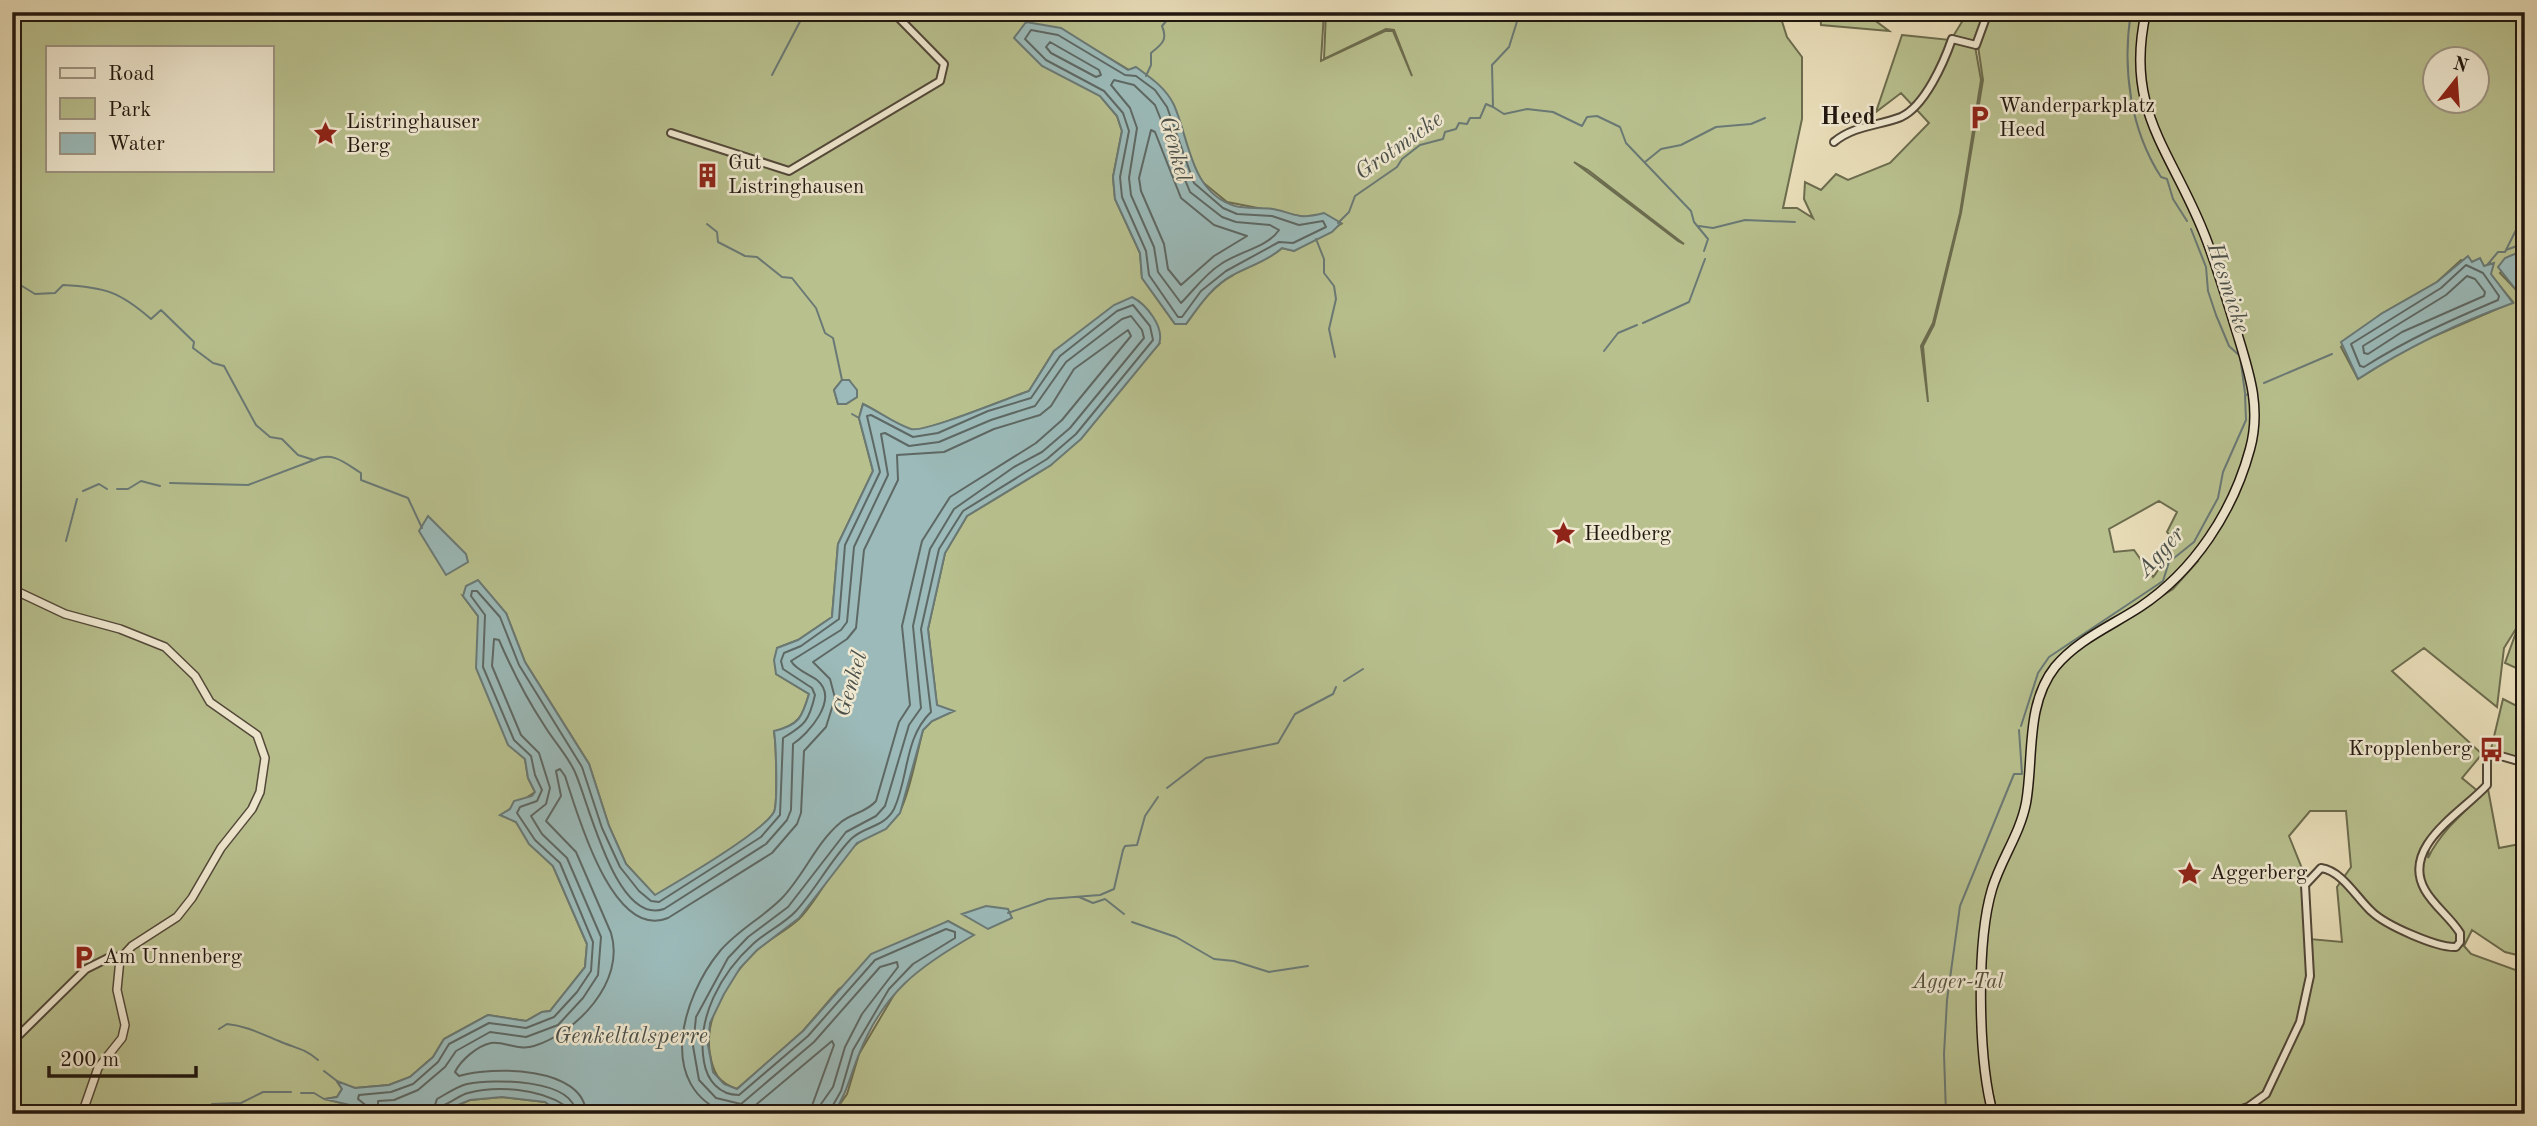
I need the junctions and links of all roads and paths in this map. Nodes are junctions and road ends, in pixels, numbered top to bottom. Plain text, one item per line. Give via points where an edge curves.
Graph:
1 (892, 12) edge
2 (1988, 12) edge
3 (2146, 12) edge
4 (671, 133) dead end
5 (1834, 142) dead end
6 (12, 589) edge
7 (2525, 763) edge
8 (124, 954) junction
9 (12, 1042) edge
10 (82, 1114) edge
11 (1993, 1114) edge
12 (2227, 1114) edge

1 - 4 street via 944,64 940,81 789,171
2 - 5 street via 1976,45 1952,39 1942,69 1914,107 1901,117 1845,133
3 - 11 main road via 2140,64 2144,103 2216,266 2251,377 2255,424 2239,481 2194,558 2155,596 2073,649 2042,689 2025,810 1993,888 1986,922 1982,1041
6 - 8 street via 65,614 165,647 195,676 210,702 248,727 262,746 265,772 252,809 233,830 177,916
7 - 12 street via 2487,752 2487,785 2425,848 2422,884 2460,933 2458,946 2449,947 2389,924 2326,869 2307,881 2310,976 2300,1022 2266,1094
8 - 9 street via 86,969
8 - 10 street via 117,970 125,1026 122,1038 98,1068

